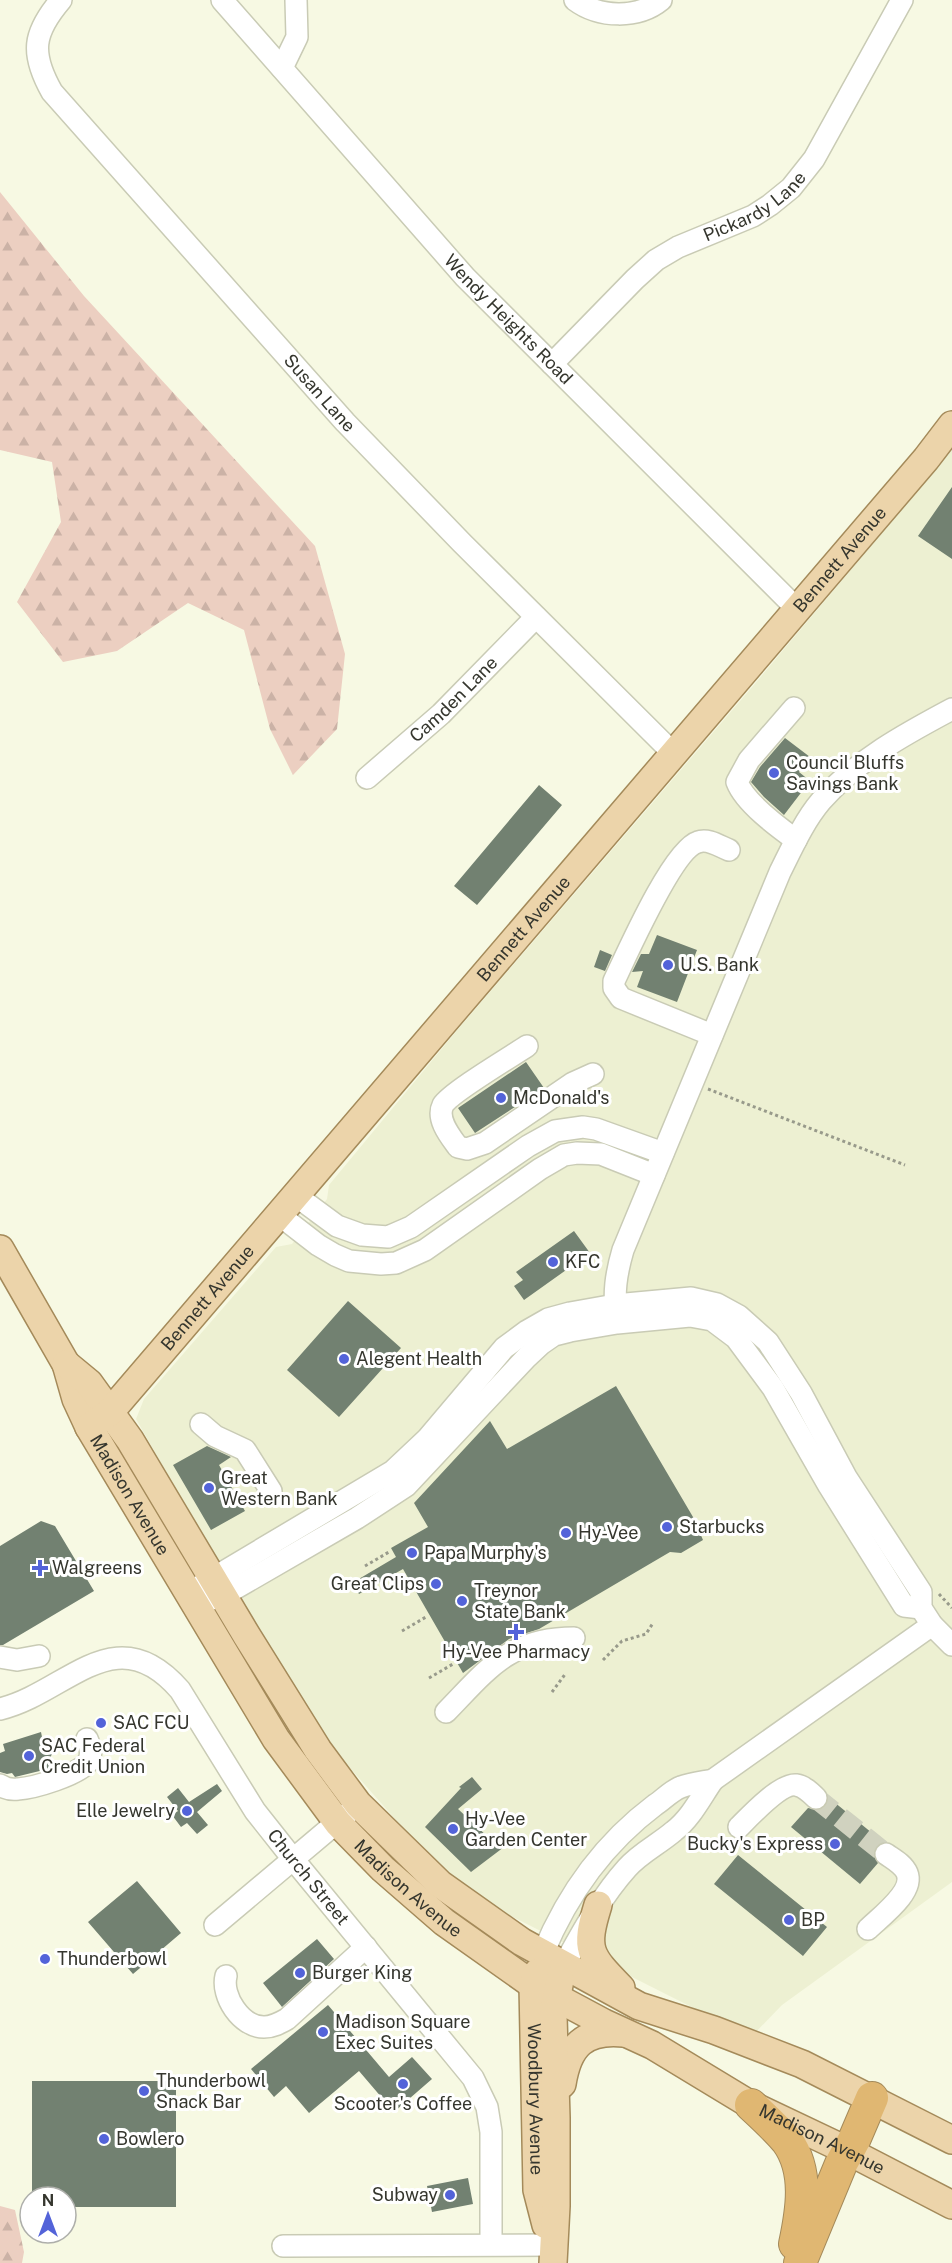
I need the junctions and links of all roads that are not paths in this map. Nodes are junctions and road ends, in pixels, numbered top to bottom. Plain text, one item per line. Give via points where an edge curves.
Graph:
1 (61, 0) edge
2 (222, 0) edge
3 (296, 0) edge
4 (575, 0) edge
5 (661, 0) edge
6 (903, 0) edge
7 (282, 68) junction
8 (552, 364) junction
9 (952, 425) edge
10 (797, 609) junction
11 (536, 617) junction
12 (794, 708) dead end
13 (952, 709) edge
14 (673, 753) junction
15 (367, 778) dead end
16 (796, 840) junction
17 (729, 850) dead end
18 (712, 1035) junction
19 (527, 1046) dead end
20 (593, 1074) dead end
21 (663, 1153) junction
22 (654, 1175) junction
23 (287, 1204) junction
24 (0, 1249) edge
25 (616, 1314) junction
26 (100, 1419) junction
27 (201, 1424) dead end
28 (271, 1491) dead end
29 (218, 1587) junction
30 (192, 1602) junction
31 (926, 1616) junction
32 (574, 1638) dead end
33 (952, 1646) edge
34 (39, 1656) dead end
35 (0, 1657) edge
36 (0, 1709) edge
37 (446, 1712) dead end
38 (87, 1739) dead end
39 (713, 1780) junction
40 (0, 1785) edge
41 (816, 1798) tunnel mouth
42 (358, 1804) junction
43 (338, 1823) junction
44 (739, 1827) dead end
45 (886, 1854) tunnel mouth
46 (293, 1859) junction
47 (598, 1905) junction
48 (215, 1925) dead end
49 (868, 1929) dead end
50 (366, 1947) junction
51 (554, 1959) junction
52 (226, 1976) dead end
53 (544, 1991) junction
54 (639, 2006) junction
55 (627, 2033) junction
56 (872, 2098) junction
57 (751, 2104) junction
58 (556, 2118) junction
59 (952, 2140) edge
60 (848, 2151) junction
61 (952, 2205) edge
62 (491, 2244) junction
63 (283, 2246) dead end
64 (316, 2254) edge
65 (553, 2254) edge
66 (791, 2263) edge
67 (800, 2263) edge

1 - 11 street, Susan Lane via 46,18 39,36 41,73 52,92 345,422
2 - 7 street
3 - 7 street via 297,37
4 - 5 street via 593,10 617,14 635,13
6 - 8 street, Pickardy Lane via 814,159 791,188 753,216 656,260
7 - 8 street, Wendy Heights Road via 436,245
8 - 10 street, Wendy Heights Road
9 - 10 main road, Bennett Avenue
10 - 14 main road, Bennett Avenue
11 - 14 street, Susan Lane
11 - 15 street, Camden Lane via 441,714
12 - 16 street via 749,760 738,782 744,794
13 - 16 street via 859,765 821,801
14 - 23 main road, Bennett Avenue
16 - 18 street
17 - 18 street via 712,842 692,844 651,906 614,981 621,998
18 - 21 street
19 - 20 street via 443,1105 443,1124 458,1147 467,1149 485,1143 573,1083
21 - 22 street
21 - 23 street via 596,1129 555,1131 419,1222 388,1237 362,1235
22 - 23 street via 601,1154 564,1155 425,1250 396,1263 349,1261 334,1255 318,1245
22 - 25 street via 615,1279
23 - 26 main road, Bennett Avenue
24 - 26 main road, Madison Avenue via 66,1364 89,1383
25 - 29 street via 554,1335 541,1344 406,1486 357,1518
25 - 31 street via 712,1320 736,1338 773,1388 904,1606
26 - 29 main road, Madison Avenue via 130,1440
26 - 30 main road, Madison Avenue
27 - 28 street via 215,1436 245,1450
29 - 30 street via 208,1601
29 - 42 main road, Madison Avenue via 318,1750
30 - 43 main road, Madison Avenue via 276,1739
31 - 33 street
31 - 39 street
32 - 37 street via 541,1640 502,1658
34 - 35 street via 17,1660
36 - 46 street, Church Street via 26,1700 100,1661 136,1660 152,1665 180,1690 234,1780
38 - 40 street via 91,1755 79,1769 43,1784 18,1789
39 - 47 street via 676,1830 629,1866
39 - 51 street via 681,1787 641,1816 589,1869 562,1910
41 - 44 street via 804,1788 788,1786
42 - 43 street
42 - 51 main road, Madison Avenue via 440,1884 507,1932
43 - 46 street
43 - 53 main road, Madison Avenue via 419,1902
45 - 49 street via 907,1873 907,1888
46 - 48 street
46 - 50 street, Church Street
47 - 51 street
47 - 54 main road via 590,1931 592,1952 597,1963
50 - 52 street via 287,2019 266,2027 248,2022 231,2003 225,1994
50 - 62 street, Church Street via 462,2063 481,2092 491,2132
51 - 53 main road, Woodbury Avenue
51 - 54 main road, Madison Avenue
53 - 55 main road, Madison Avenue
53 - 58 main road, Woodbury Avenue via 553,2016
53 - 65 main road, Woodbury Avenue via 537,2190
54 - 56 main road, Madison Avenue via 802,2064
55 - 57 main road, Madison Avenue
55 - 58 main road via 597,2033 576,2045 565,2068
56 - 59 main road, Madison Avenue
56 - 60 highway
57 - 60 main road, Madison Avenue
57 - 66 highway via 788,2143 801,2178 802,2210
58 - 65 main road, Woodbury Avenue
60 - 61 main road, Madison Avenue
60 - 67 highway
62 - 64 street
62 - 65 street
63 - 64 street

